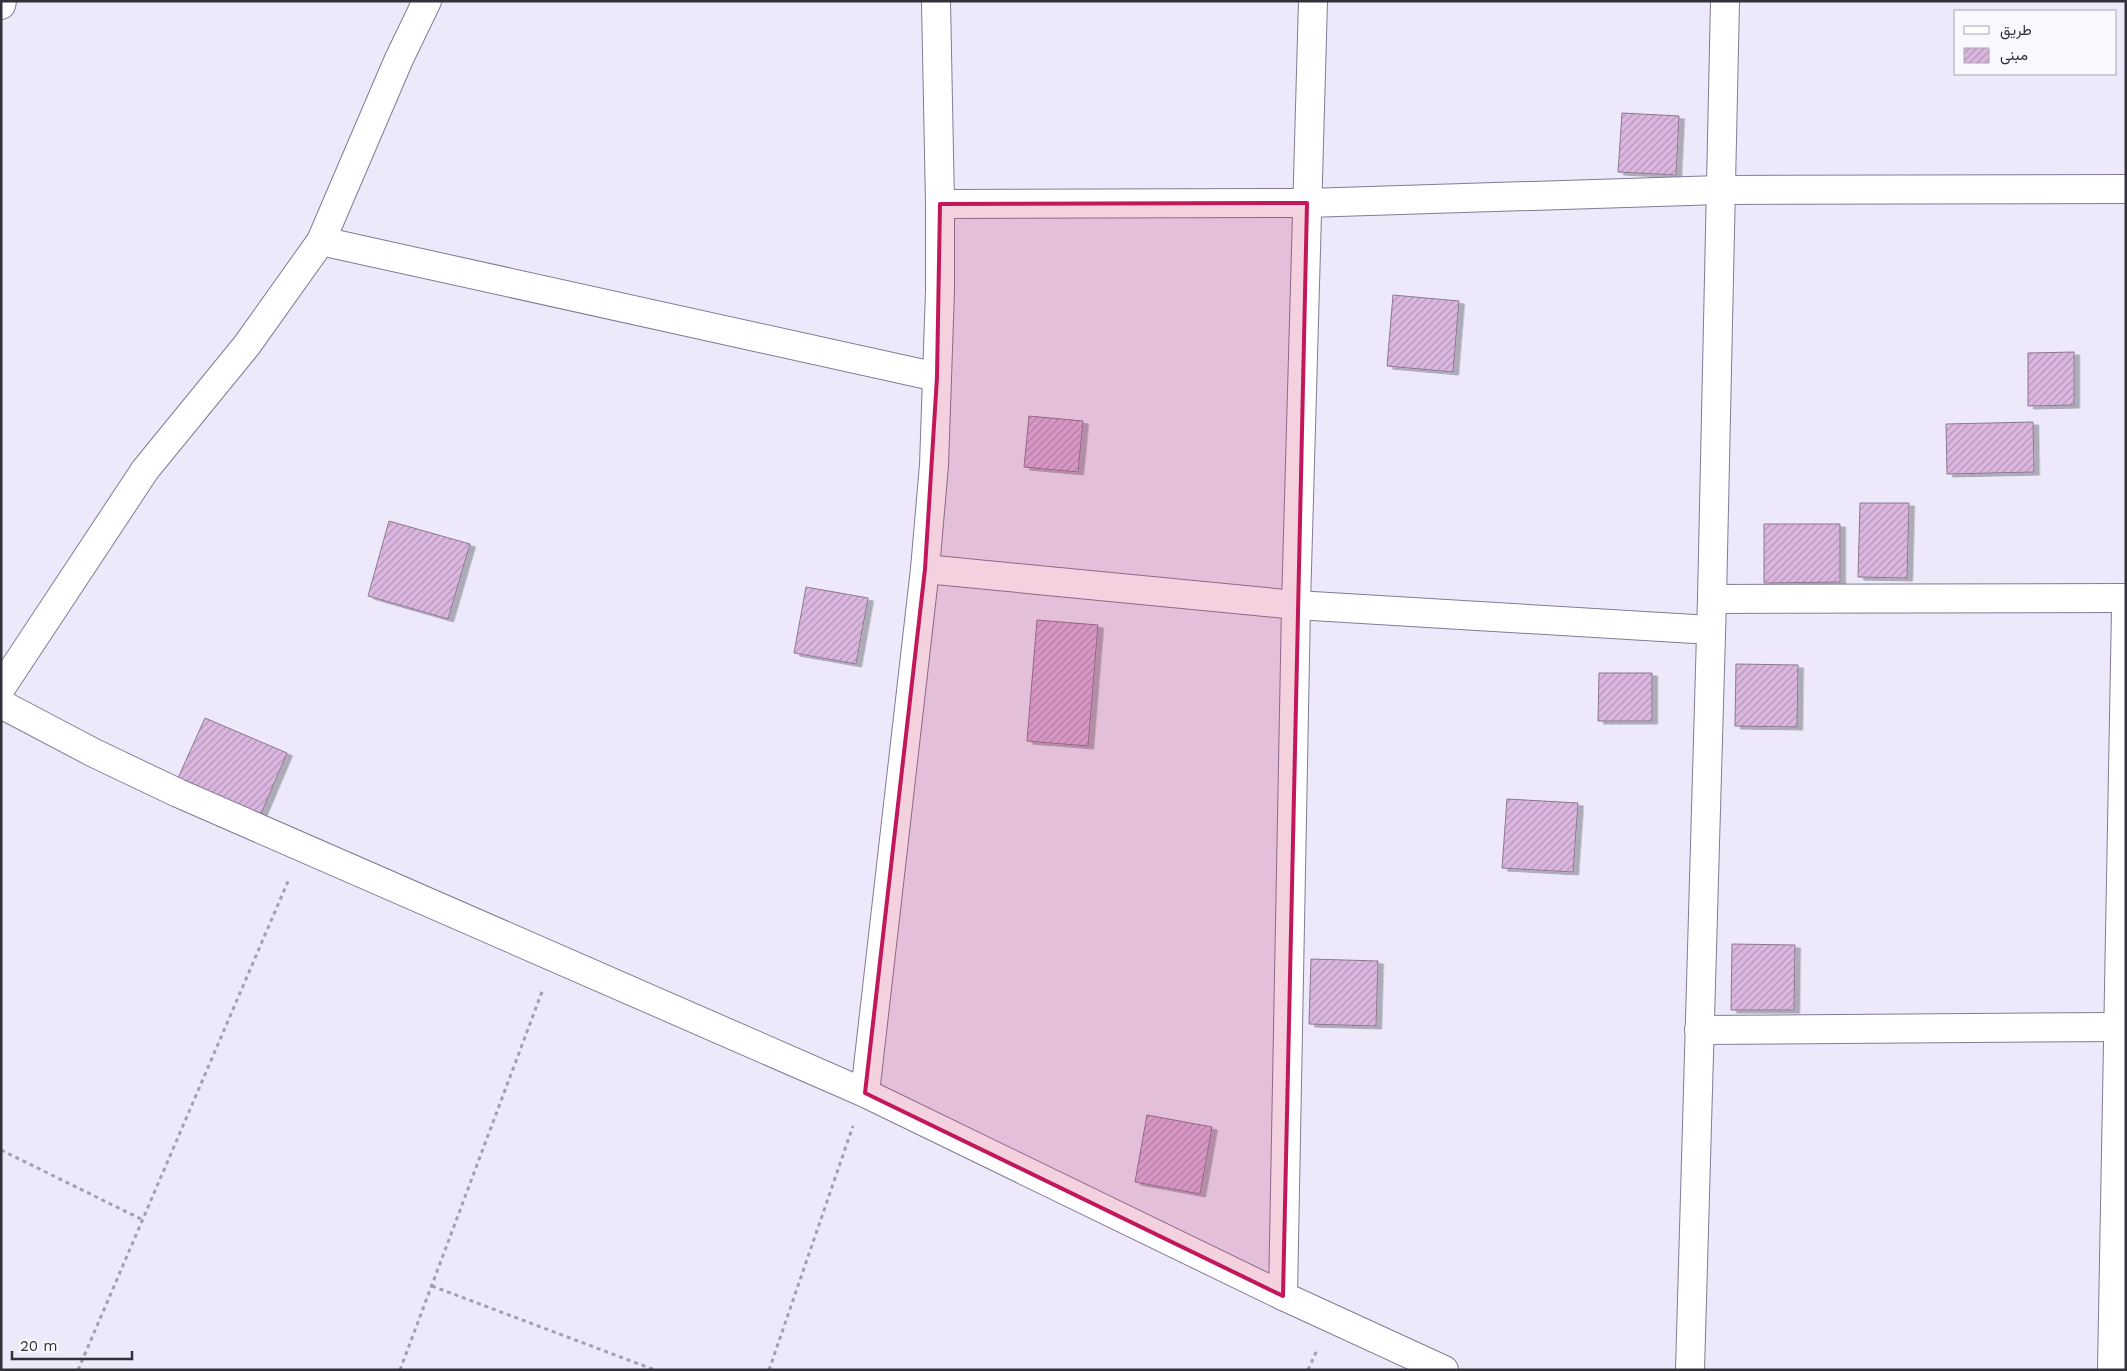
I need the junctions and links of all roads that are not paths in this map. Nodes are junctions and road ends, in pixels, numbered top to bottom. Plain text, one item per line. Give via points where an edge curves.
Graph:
1 (428, 1) edge
2 (1313, 1) edge
3 (1725, 1) edge
4 (931, 2) edge
5 (2126, 189) edge
6 (1720, 190) junction
7 (1308, 203) junction
8 (940, 204) junction
9 (321, 241) junction
10 (938, 378) junction
11 (926, 569) junction
12 (2126, 598) edge
13 (1712, 599) junction
14 (1296, 605) junction
15 (2126, 609) edge
16 (1711, 630) junction
17 (1, 688) edge
18 (1, 704) edge
19 (2118, 1027) junction
20 (1699, 1030) junction
21 (865, 1092) junction
22 (1283, 1296) junction
23 (1444, 1370) edge
24 (1690, 1370) edge
25 (2112, 1370) edge

1 - 9 street
2 - 7 street
3 - 6 street
4 - 8 street
5 - 6 street
6 - 7 street
6 - 13 street
7 - 8 street
7 - 14 street
8 - 10 street
9 - 10 street
9 - 17 street via 247,345 145,470
10 - 11 street
11 - 14 street
11 - 21 street
12 - 13 street
13 - 16 street
14 - 16 street
14 - 22 street
15 - 19 street
16 - 20 street
18 - 21 street via 153,781
19 - 20 street
19 - 25 street
20 - 24 street
21 - 22 street
22 - 23 street

